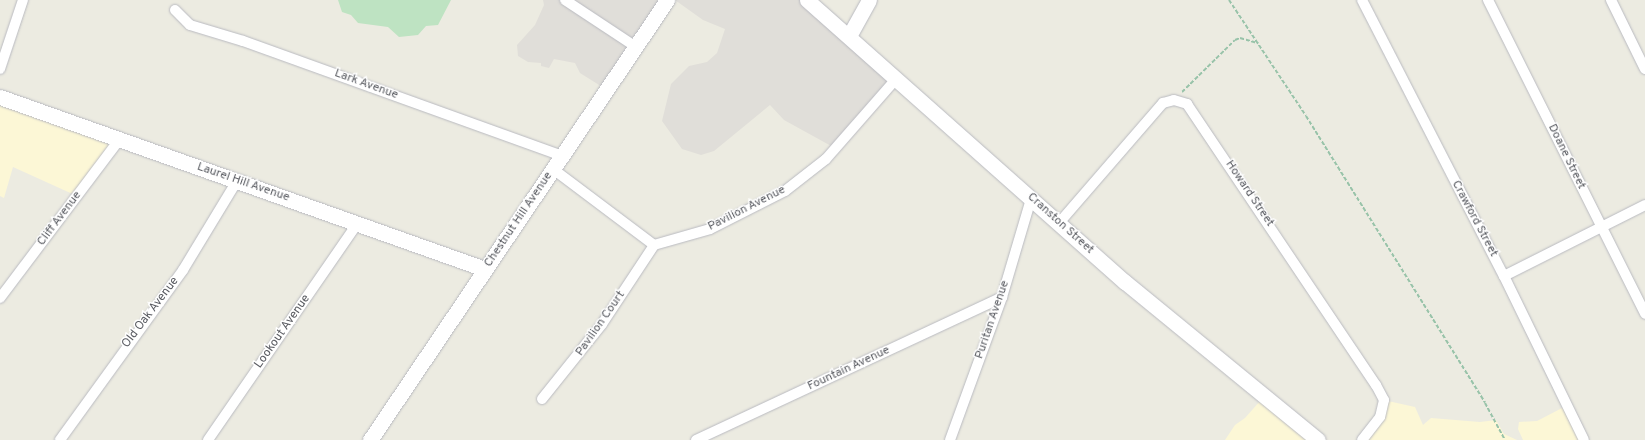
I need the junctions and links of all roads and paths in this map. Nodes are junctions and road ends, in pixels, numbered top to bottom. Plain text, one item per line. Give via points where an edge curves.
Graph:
1 (23, 0) edge
2 (565, 0) edge
3 (667, 0) edge
4 (807, 0) edge
5 (869, 0) edge
6 (1229, 0) edge
7 (1362, 0) edge
8 (1488, 0) edge
9 (1611, 0) edge
10 (175, 10) dead end
11 (849, 36) junction
12 (1258, 43) junction
13 (636, 46) junction
14 (0, 69) edge
15 (1645, 69) edge
16 (897, 78) junction
17 (0, 97) edge
18 (1174, 100) junction
19 (119, 140) junction
20 (562, 156) junction
21 (553, 169) junction
22 (237, 181) junction
23 (1031, 199) junction
24 (1645, 205) edge
25 (1059, 223) junction
26 (357, 224) junction
27 (1601, 228) junction
28 (654, 244) junction
29 (485, 270) junction
30 (1504, 276) junction
31 (1002, 297) junction
32 (0, 298) edge
33 (1645, 314) edge
34 (542, 399) dead end
35 (60, 440) edge
36 (208, 440) edge
37 (370, 440) edge
38 (696, 440) edge
39 (950, 440) edge
40 (1318, 440) edge
41 (1362, 440) edge
42 (1505, 440) edge
43 (1584, 440) edge

1 - 14 street
2 - 13 street
3 - 13 street, Chestnut Hill Avenue
4 - 11 street, Cranston Street
5 - 11 street
6 - 12 path
7 - 30 street, Crawford Street
8 - 27 street, Doane Street
9 - 15 street
10 - 20 street, Lark Avenue via 190,25
11 - 16 street, Cranston Street
12 - 18 path via 1240,38 1235,40
12 - 42 path via 1485,403
13 - 20 street, Chestnut Hill Avenue
16 - 23 street, Cranston Street
16 - 28 street, Pavilion Avenue via 826,159 785,191 710,228
17 - 19 street, Laurel Hill Avenue
18 - 25 street via 1162,103
18 - 41 street, Howard Street via 1187,104 1376,385 1384,400 1380,417
19 - 22 street, Laurel Hill Avenue
19 - 32 street, Cliff Avenue
20 - 21 street, Chestnut Hill Avenue
21 - 28 street
21 - 29 street, Chestnut Hill Avenue
22 - 26 street, Laurel Hill Avenue
22 - 35 street, Old Oak Avenue via 183,270
23 - 25 street, Cranston Street
23 - 31 street, Puritan Avenue
24 - 27 street
25 - 40 street, Cranston Street via 1125,282
26 - 29 street, Laurel Hill Avenue
26 - 36 street, Lookout Avenue
27 - 30 street
27 - 33 street, Doane Street
28 - 34 street, Pavilion Court via 602,324
29 - 37 street, Chestnut Hill Avenue
30 - 43 street, Crawford Street
31 - 38 street, Fountain Avenue
31 - 39 street, Puritan Avenue

